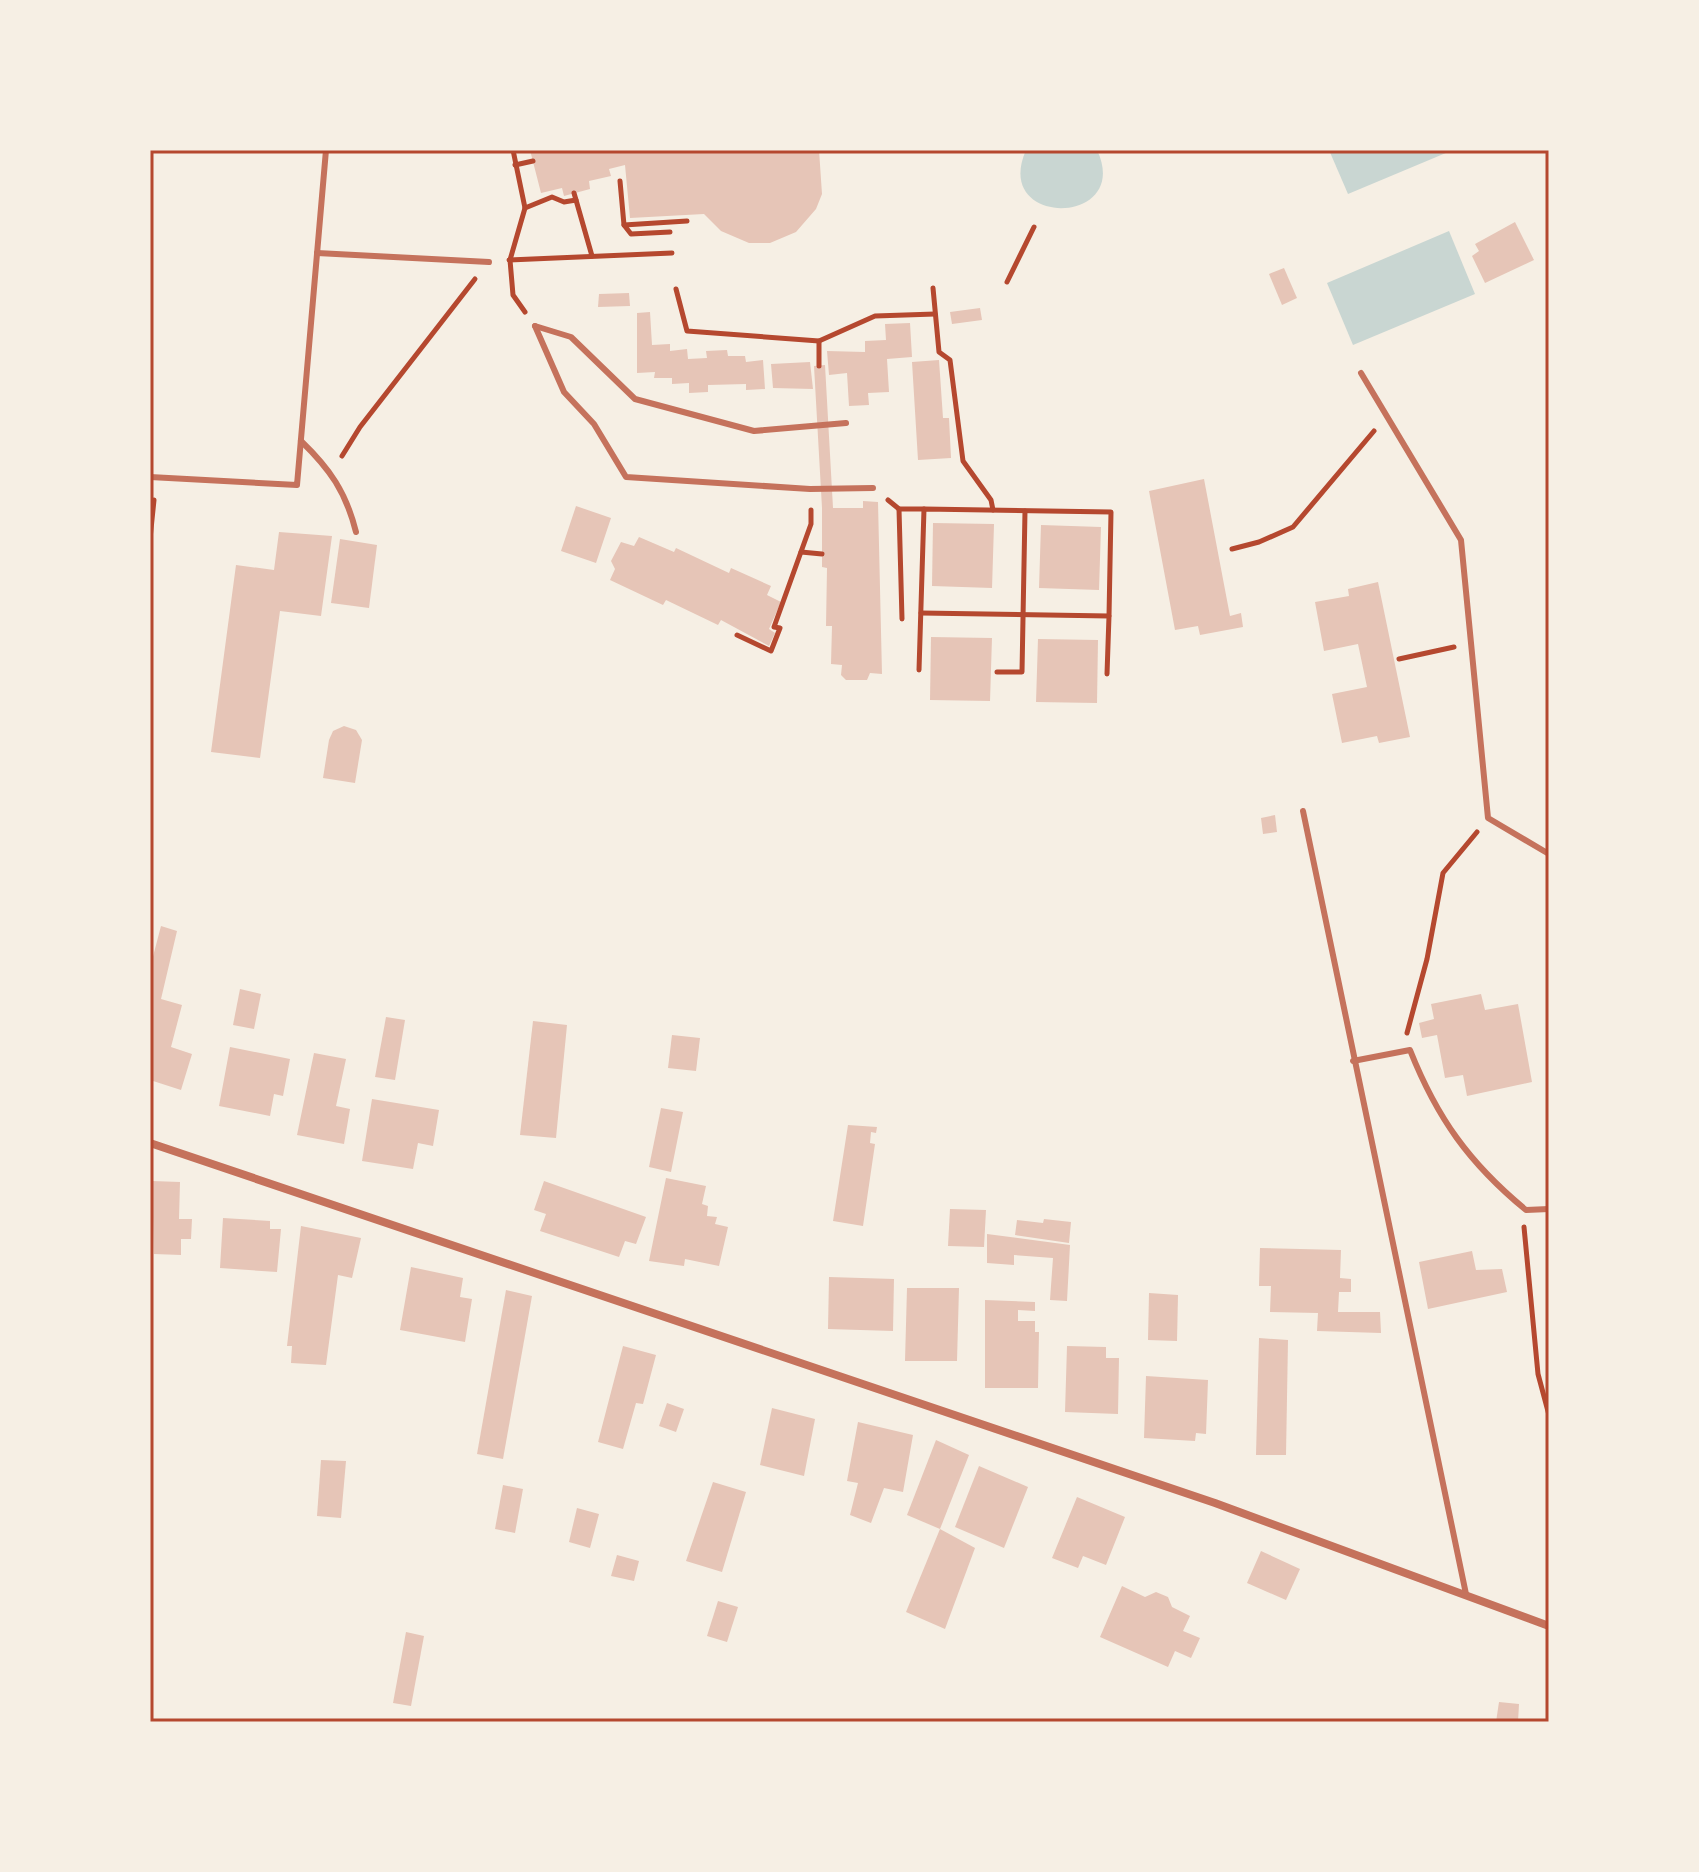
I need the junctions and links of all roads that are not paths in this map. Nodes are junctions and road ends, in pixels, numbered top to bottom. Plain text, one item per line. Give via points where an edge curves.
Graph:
1 (326, 150) edge
2 (317, 253) junction
3 (489, 262) road end
4 (1361, 373) dead end
5 (846, 423) dead end
6 (301, 441) junction
7 (150, 477) edge
8 (873, 488) road end
9 (356, 532) dead end
10 (1303, 811) dead end
11 (1549, 854) edge
12 (1353, 1061) junction
13 (150, 1143) edge
14 (1549, 1209) edge
15 (1466, 1594) junction
16 (1549, 1626) edge

1 - 2 lane
2 - 3 lane
2 - 6 lane
4 - 11 lane via 1461,540 1488,818
5 - 8 lane via 754,431 635,399 571,337 535,326 564,392 594,424 626,477
6 - 7 lane via 297,485
6 - 9 lane via 331,469 349,502
10 - 12 lane
12 - 14 lane via 1410,1050 1430,1100 1485,1177 1526,1210
12 - 15 lane
13 - 15 street via 1200,1498
15 - 16 street

